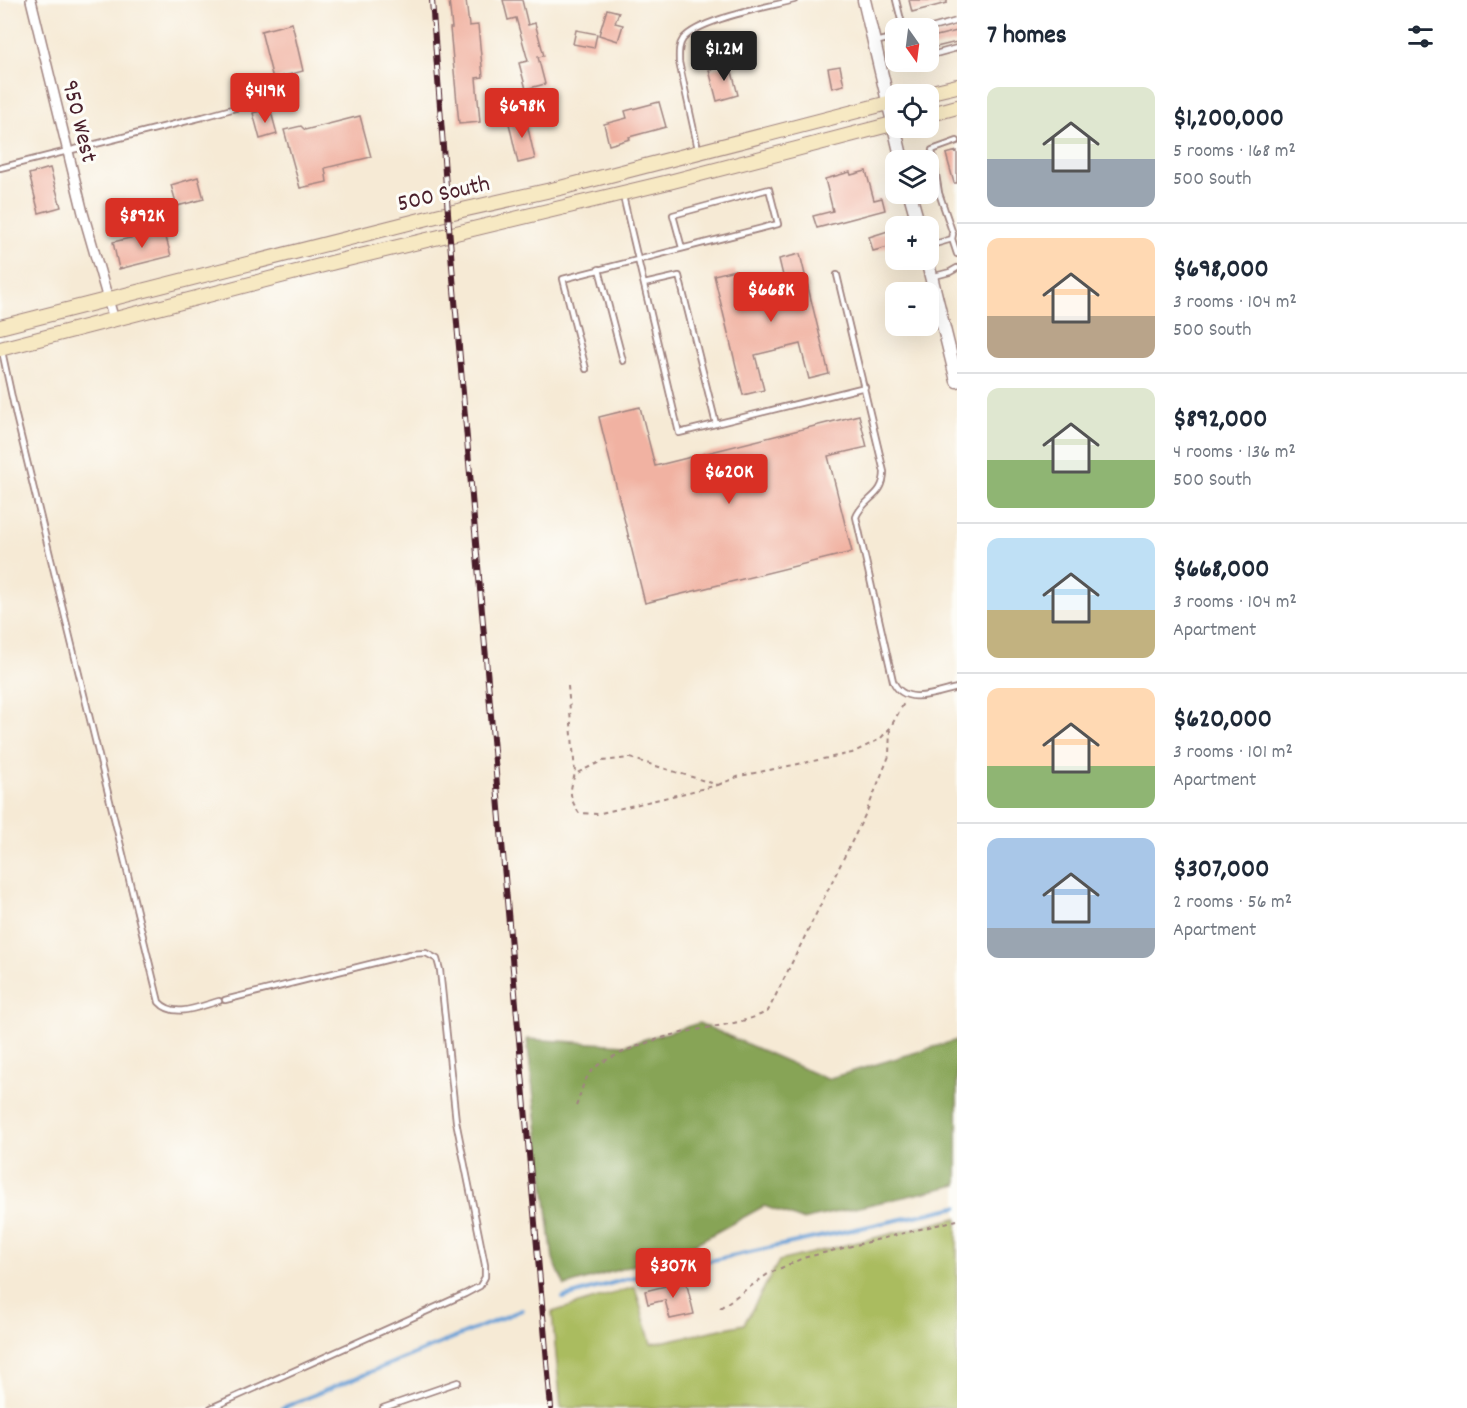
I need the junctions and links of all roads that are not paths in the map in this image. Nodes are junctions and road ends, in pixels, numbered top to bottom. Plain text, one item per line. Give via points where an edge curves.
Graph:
1 (31, 0) edge
2 (794, 0) edge
3 (864, 0) edge
4 (896, 0) edge
5 (900, 18) edge
6 (957, 21) edge
7 (939, 25) edge
8 (885, 40) edge
9 (874, 43) junction
10 (957, 48) edge
11 (939, 53) edge
12 (887, 84) edge
13 (957, 86) edge
14 (939, 90) edge
15 (286, 94) dead end
16 (885, 104) edge
17 (957, 108) edge
18 (939, 112) edge
19 (885, 126) edge
20 (957, 141) edge
21 (68, 151) junction
22 (699, 152) junction
23 (0, 168) edge
24 (622, 193) junction
25 (952, 239) junction
26 (939, 243) edge
27 (682, 248) junction
28 (957, 254) edge
29 (638, 259) junction
30 (957, 268) edge
31 (600, 269) junction
32 (929, 270) edge
33 (837, 275) dead end
34 (931, 277) junction
35 (644, 284) junction
36 (108, 299) junction
37 (114, 320) junction
38 (0, 327) edge
39 (1, 348) edge
40 (623, 361) dead end
41 (586, 369) dead end
42 (957, 381) edge
43 (865, 387) junction
44 (716, 424) junction
45 (957, 688) edge
46 (225, 1000) dead end
47 (219, 1001) dead end
48 (458, 1382) dead end
49 (211, 1408) edge
50 (383, 1408) edge

1 - 21 street, 950 West
2 - 22 lane via 716,21 683,39 679,48 680,72
3 - 9 street
4 - 5 lane
6 - 7 lane
8 - 9 lane
9 - 12 street
10 - 11 lane
13 - 14 main road
15 - 21 lane
16 - 22 main road, 500 South
17 - 18 main road
19 - 24 main road, 500 South
20 - 25 lane via 932,150
21 - 23 lane
21 - 36 street, 950 West
22 - 36 main road, 500 South
24 - 29 lane
24 - 37 main road, 500 South
25 - 26 lane
25 - 28 lane
27 - 27 lane via 673,215 769,189 778,224
27 - 29 lane
29 - 31 lane
29 - 35 lane
30 - 34 lane
31 - 40 lane
31 - 41 lane via 563,279
32 - 34 street
33 - 43 lane
34 - 42 street
35 - 44 lane via 679,276
35 - 44 lane via 680,433
36 - 37 street, 950 West
36 - 38 main road, 500 South
37 - 39 main road, 500 South
39 - 47 lane via 159,1002 173,1011
43 - 44 lane
43 - 45 lane via 884,483 856,517 893,681 908,696
46 - 49 lane via 410,954 426,953 437,958 456,1121 485,1277 480,1286 465,1294
48 - 50 lane

